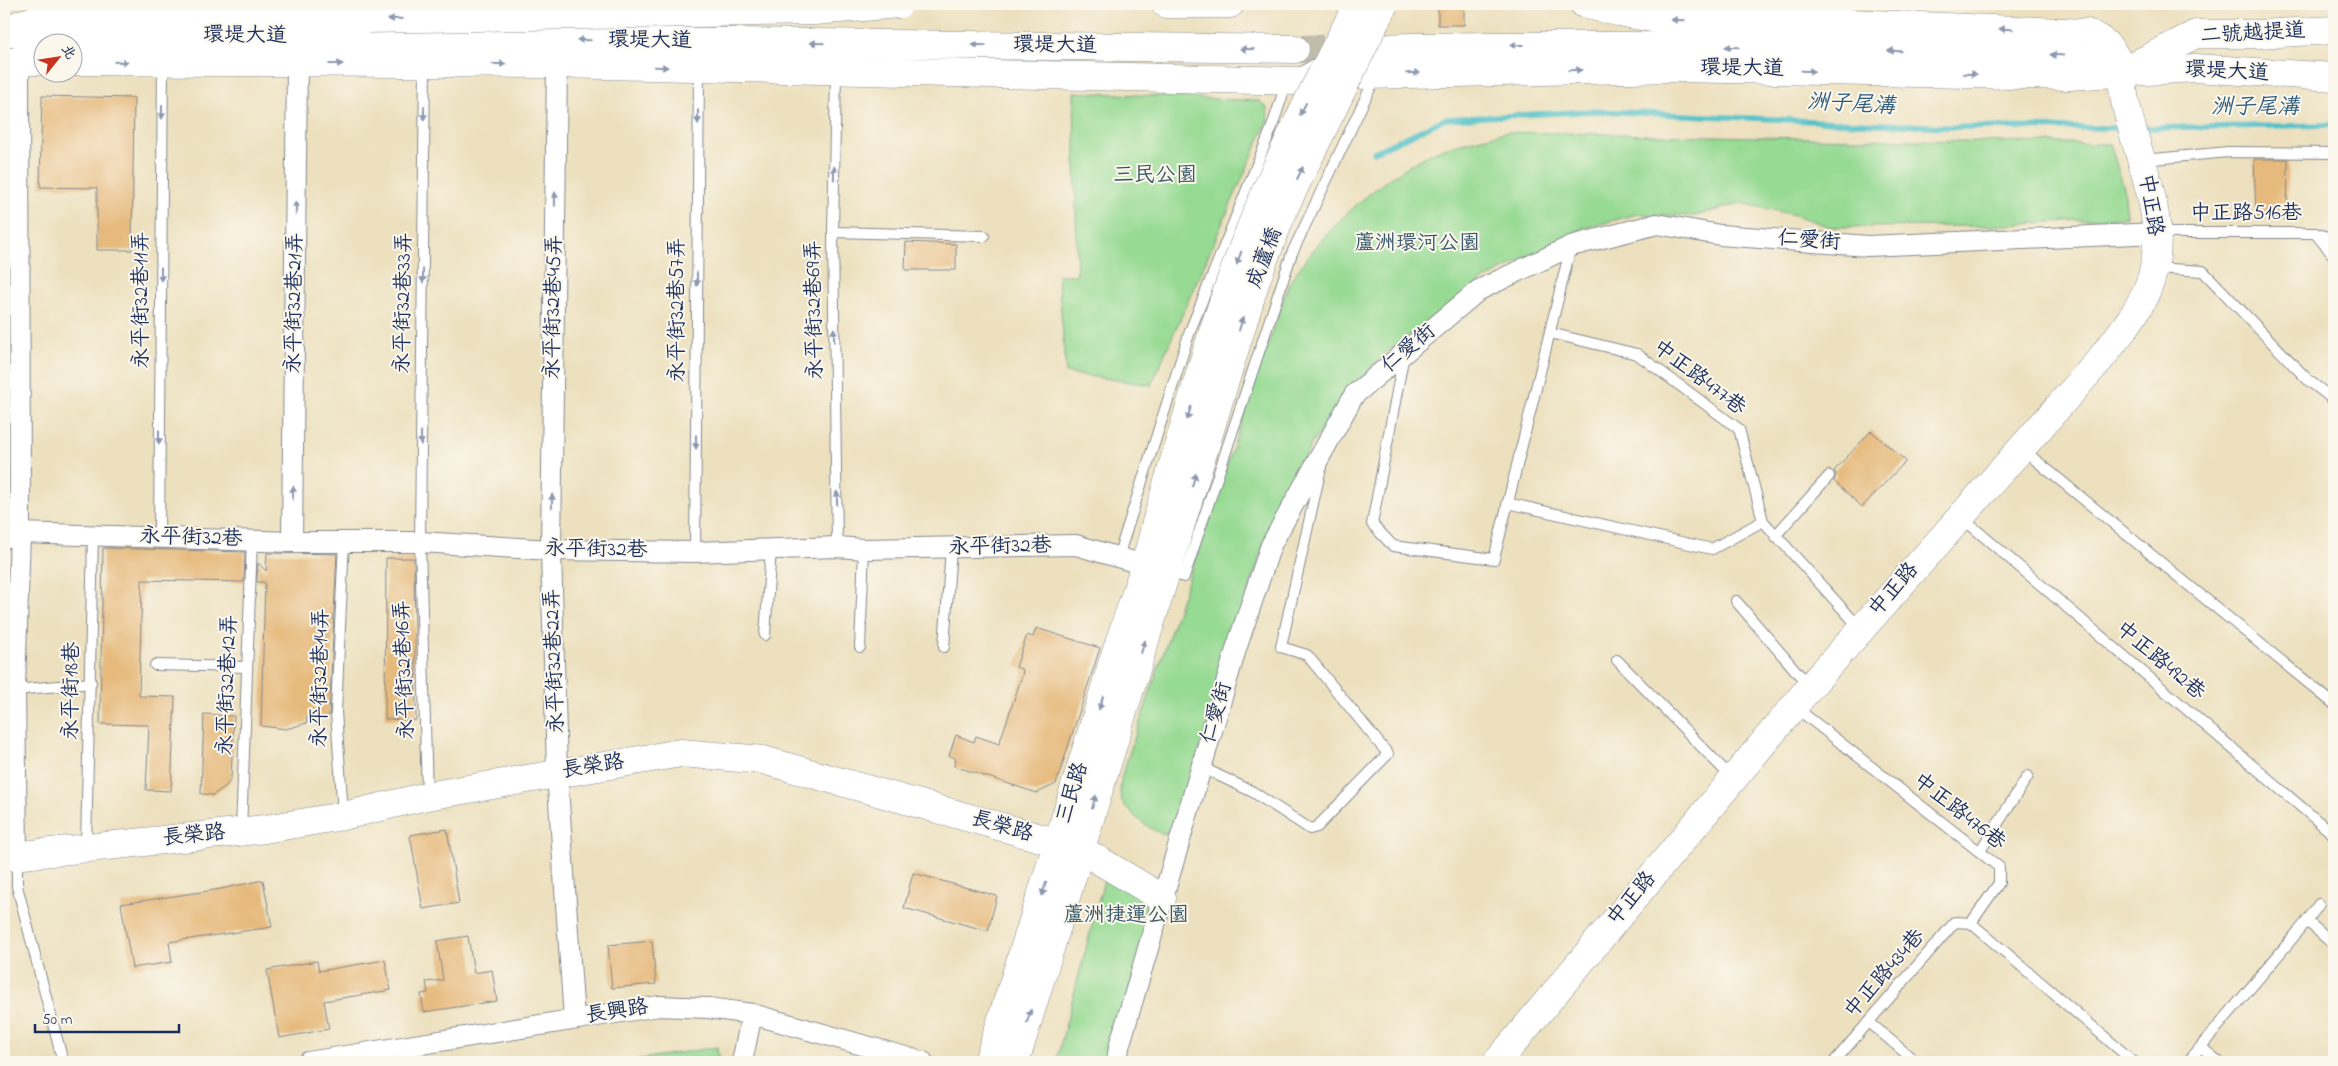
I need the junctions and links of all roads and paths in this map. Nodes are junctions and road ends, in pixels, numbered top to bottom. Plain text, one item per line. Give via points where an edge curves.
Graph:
1 (562, 4) edge
2 (899, 4) edge
3 (1166, 4) edge
4 (1220, 4) edge
5 (1358, 4) edge
6 (1384, 4) edge
7 (1584, 4) edge
8 (16, 29) edge
9 (2334, 30) edge
10 (1295, 49) tunnel mouth
11 (555, 52) junction
12 (22, 61) edge
13 (82, 62) edge
14 (163, 63) junction
15 (297, 64) junction
16 (425, 64) junction
17 (1372, 66) junction
18 (699, 68) junction
19 (836, 72) junction
20 (2121, 73) junction
21 (2334, 76) edge
22 (1294, 81) junction
23 (2136, 138) junction
24 (2334, 153) edge
25 (833, 232) junction
26 (2157, 233) junction
27 (2314, 233) junction
28 (984, 236) dead end
29 (2334, 238) edge
30 (1572, 246) junction
31 (2334, 256) edge
32 (2154, 268) junction
33 (1550, 333) junction
34 (1404, 353) junction
35 (2334, 400) edge
36 (1327, 441) junction
37 (2022, 448) junction
38 (1829, 476) dead end
39 (1507, 503) junction
40 (1960, 516) junction
41 (1762, 522) junction
42 (1168, 525) junction
43 (12, 536) edge
44 (93, 536) junction
45 (1775, 536) junction
46 (159, 538) junction
47 (252, 540) junction
48 (344, 541) junction
49 (292, 542) junction
50 (420, 542) junction
51 (837, 547) junction
52 (951, 548) junction
53 (771, 549) junction
54 (864, 549) junction
55 (551, 550) junction
56 (695, 552) junction
57 (1118, 557) junction
58 (1157, 568) junction
59 (1736, 601) dead end
60 (1860, 629) junction
61 (765, 635) dead end
62 (860, 647) dead end
63 (944, 647) dead end
64 (1616, 660) dead end
65 (154, 665) dead end
66 (248, 667) junction
67 (91, 683) junction
68 (9, 690) edge
69 (1802, 697) junction
70 (2334, 704) edge
71 (1201, 767) junction
72 (557, 773) junction
73 (2028, 776) dead end
74 (1733, 778) junction
75 (427, 796) junction
76 (343, 816) junction
77 (242, 831) junction
78 (2334, 835) edge
79 (1069, 846) junction
80 (86, 848) junction
81 (1980, 850) junction
82 (10, 856) edge
83 (1162, 898) junction
84 (2319, 904) dead end
85 (2307, 920) junction
86 (1971, 923) junction
87 (2334, 945) edge
88 (752, 1014) junction
89 (574, 1019) junction
90 (1868, 1022) junction
91 (2201, 1047) junction
92 (63, 1062) edge
93 (308, 1062) edge
94 (742, 1062) edge
95 (923, 1062) edge
96 (988, 1062) edge
97 (1015, 1062) edge
98 (1117, 1062) edge
99 (1497, 1062) edge
100 (1834, 1062) edge
101 (1916, 1062) edge
102 (2134, 1062) edge
103 (2188, 1062) edge
104 (2219, 1062) edge

1 - 11 street via 554,14
2 -> 8 street, bridge via 815,11 368,20 75,7
3 - 4 street
5 -> 42 street, 成蘆橋, bridge via 1292,131 1249,231 1216,320
42 -> 6 street, 成蘆橋, bridge via 1268,250 1308,156
20 -> 7 street, 中正路 via 2109,46 2087,33 1849,23 1664,20
8 - 11 street, 環堤大道
8 - 12 street
9 - 20 street, 二號越提道 via 2196,34
10 -> 11 street, 環堤大道
16 -> 11 street, 環堤大道
11 -> 18 street, 環堤大道
55 -> 11 street, 永平街32巷45弄
12 - 43 street
13 -> 14 street, 環堤大道
14 - 15 street, 環堤大道
14 -> 46 lane, 永平街32巷11弄
15 -> 16 street, 環堤大道
49 -> 15 street, 永平街32巷21弄
16 -> 50 lane, 永平街32巷33弄
17 - 20 street, 環堤大道 via 2068,76
17 - 22 lane via 1340,48
17 - 58 lane via 1292,253 1184,577
18 - 19 street, 環堤大道
18 -> 56 lane, 永平街32巷57弄
19 - 22 street, 環堤大道
25 -> 19 lane, 永平街32巷69弄
20 - 21 street, 環堤大道 via 2195,68
20 - 23 street, 中正路
22 - 57 lane via 1272,127 1190,331
23 - 24 lane via 2228,152
23 - 26 street, 中正路
25 - 28 lane
51 -> 25 lane, 永平街32巷69弄
26 - 27 lane, 中正路516巷
26 - 30 street, 仁愛街 via 1868,246 1720,235 1657,224
26 - 32 street, 中正路
27 - 29 lane, 中正路516巷
27 - 31 lane
30 - 33 lane
30 - 34 street, 仁愛街 via 1479,290
32 - 35 lane via 2203,271 2308,380
32 - 37 street, 中正路 via 2136,312 2098,362
33 - 39 lane
33 - 41 lane, 中正路477巷 via 1637,354 1739,430
34 - 36 street, 仁愛街 via 1354,395
34 - 39 lane via 1372,524 1393,546 1494,559
36 - 71 street, 仁愛街 via 1271,545 1236,646
36 - 71 lane via 1281,647 1307,655 1388,754 1317,827 1310,829 1253,792
37 - 40 street, 中正路
37 - 70 lane
38 - 45 lane
39 - 41 lane via 1712,549
40 - 60 street, 中正路
40 - 78 lane, 中正路492巷
41 - 45 lane, 中正路477巷
42 - 58 street, 三民路
43 - 44 street, 永平街32巷
43 - 68 street
44 - 46 street, 永平街32巷
44 - 67 lane, 永平街18巷
45 - 60 lane, 中正路477巷
46 - 47 street, 永平街32巷
47 - 49 street, 永平街32巷
47 - 66 lane, 永平街32巷12弄
48 - 49 street, 永平街32巷
48 - 50 street, 永平街32巷
48 - 76 lane, 永平街32巷14弄 via 336,712
50 - 55 street, 永平街32巷
50 - 75 lane, 永平街32巷16弄
51 - 53 street, 永平街32巷
51 - 54 street, 永平街32巷
52 - 54 street, 永平街32巷
52 - 57 street, 永平街32巷 via 1076,545
52 - 63 lane
53 - 56 street, 永平街32巷
53 - 61 lane
54 - 62 lane
55 - 56 street, 永平街32巷
55 - 72 street, 永平街32巷22弄
57 - 58 street, 永平街32巷
58 - 79 street, 三民路
59 - 69 lane, 中正路476巷
60 - 69 street, 中正路
64 - 74 lane
65 - 66 lane
66 - 77 lane, 永平街32巷12弄
67 - 68 lane
67 - 80 lane, 永平街18巷
68 - 82 street
69 - 74 street, 中正路
69 - 81 lane, 中正路476巷
71 - 83 street, 仁愛街
72 - 75 street, 長榮路
72 - 79 street, 長榮路 via 681,753 763,760
72 - 89 street, 永平街32巷22弄
73 - 81 lane
74 - 99 street, 中正路
75 - 76 street, 長榮路
76 - 77 street, 長榮路
77 - 80 street, 長榮路
79 - 83 street, 長榮路
79 -> 96 street, 三民路
97 -> 79 street, 三民路
80 - 82 street, 長榮路
81 - 86 lane, 中正路476巷 via 1999,867 1999,882
82 - 92 lane
83 - 98 street, 仁愛街
84 - 85 lane
85 - 87 lane
85 - 91 lane
86 - 90 lane, 中正路434巷 via 1955,922
86 - 102 lane
88 - 89 street, 長興路 via 659,1006
88 - 94 street
88 - 95 street, 長興路
89 - 93 street, 長興路
90 - 100 lane, 中正路434巷
90 - 101 lane
91 - 103 lane
91 - 104 lane

